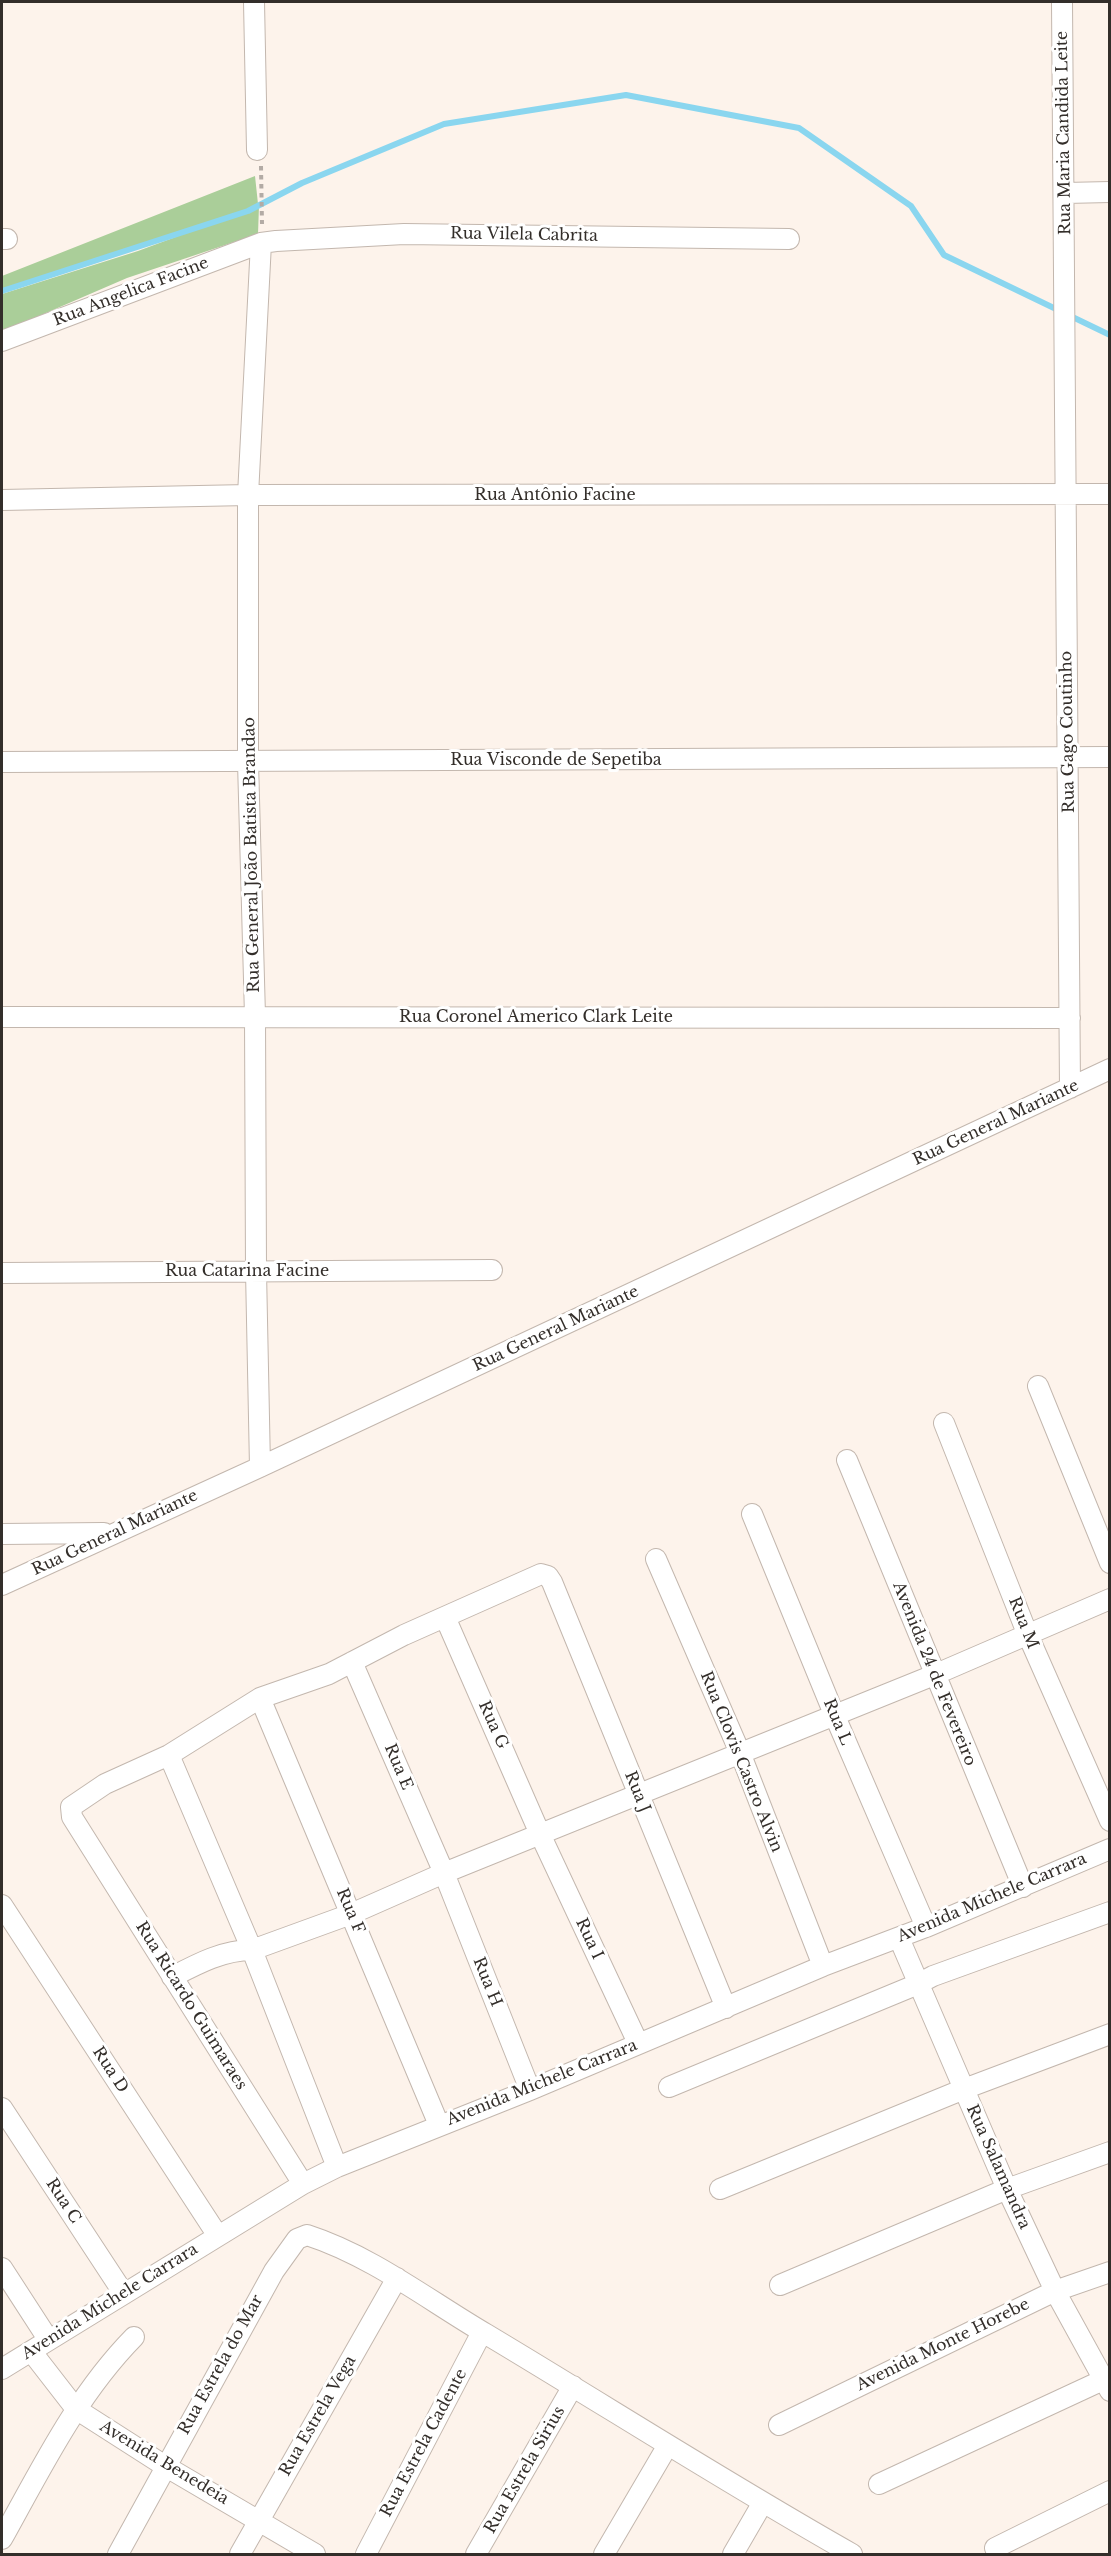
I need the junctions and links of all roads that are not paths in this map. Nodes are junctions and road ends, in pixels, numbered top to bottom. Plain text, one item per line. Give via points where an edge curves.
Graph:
1 (254, 2) edge
2 (1062, 2) edge
3 (257, 150) dead end
4 (1110, 192) edge
5 (1065, 193) junction
6 (262, 236) junction
7 (789, 239) dead end
8 (2, 341) edge
9 (1064, 376) joint
10 (1110, 494) edge
11 (248, 495) junction
12 (1065, 495) junction
13 (2, 500) edge
14 (1068, 757) junction
15 (1110, 757) edge
16 (2, 762) edge
17 (248, 762) junction
18 (255, 1016) junction
19 (2, 1017) edge
20 (1070, 1018) junction
21 (1110, 1069) edge
22 (1070, 1088) junction
23 (492, 1270) dead end
24 (256, 1271) junction
25 (2, 1273) edge
26 (1038, 1386) dead end
27 (944, 1423) dead end
28 (847, 1460) dead end
29 (260, 1467) junction
30 (752, 1514) dead end
31 (111, 1533) junction
32 (2, 1534) edge
33 (656, 1559) dead end
34 (1110, 1563) edge
35 (2, 1585) edge
36 (1110, 1599) edge
37 (445, 1617) junction
38 (1027, 1634) junction
39 (352, 1662) junction
40 (934, 1675) junction
41 (260, 1698) junction
42 (834, 1714) junction
43 (169, 1755) junction
44 (741, 1755) junction
45 (638, 1795) junction
46 (1110, 1821) edge
47 (540, 1834) junction
48 (1110, 1849) edge
49 (444, 1873) junction
50 (1023, 1887) junction
51 (2, 1905) edge
52 (1110, 1912) edge
53 (351, 1914) junction
54 (926, 1928) junction
55 (899, 1938) junction
56 (252, 1950) junction
57 (823, 1966) junction
58 (172, 1977) junction
59 (918, 1984) junction
60 (726, 2008) junction
61 (1110, 2034) edge
62 (638, 2043) junction
63 (669, 2087) dead end
64 (964, 2089) junction
65 (530, 2090) junction
66 (2, 2108) edge
67 (439, 2125) junction
68 (1110, 2152) edge
69 (337, 2167) junction
70 (303, 2184) junction
71 (720, 2189) dead end
72 (1007, 2189) junction
73 (218, 2236) junction
74 (2, 2268) edge
75 (1110, 2272) edge
76 (397, 2278) junction
77 (780, 2285) dead end
78 (1055, 2291) junction
79 (124, 2294) junction
80 (482, 2332) junction
81 (134, 2337) dead end
82 (48, 2339) junction
83 (31, 2351) junction
84 (2, 2369) edge
85 (573, 2386) junction
86 (1106, 2386) edge
87 (76, 2409) junction
88 (779, 2425) dead end
89 (668, 2445) junction
90 (165, 2466) junction
91 (879, 2484) dead end
92 (1110, 2491) edge
93 (762, 2504) junction
94 (259, 2520) junction
95 (2, 2539) edge
96 (995, 2548) dead end
97 (118, 2554) edge
98 (240, 2554) edge
99 (315, 2554) edge
100 (366, 2554) edge
101 (476, 2554) edge
102 (604, 2554) edge
103 (733, 2554) edge
104 (852, 2554) edge

1 - 3 street
2 - 5 street, Rua Maria Candida Leite
4 - 5 street
5 - 9 street, Rua Maria Candida Leite
6 - 7 street, Rua Vilela Cabrita
6 - 8 street, Rua Angelica Facine
6 - 11 street, Rua General João Batista Brandao
9 - 12 street, Rua Gago Coutinho
10 - 12 street, Rua Antônio Facine
11 - 12 street, Rua Antônio Facine
11 - 13 street, Rua Antônio Facine
11 - 17 street, Rua General João Batista Brandao
12 - 14 street, Rua Gago Coutinho
14 - 15 street, Rua Visconde de Sepetiba
14 - 17 street, Rua Visconde de Sepetiba
14 - 20 street, Rua Gago Coutinho
16 - 17 street, Rua Visconde de Sepetiba
17 - 18 street, Rua General João Batista Brandao
18 - 19 street, Rua Coronel Americo Clark Leite
18 - 20 street, Rua Coronel Americo Clark Leite
18 - 24 street, Rua General João Batista Brandao
20 - 22 street, Rua Gago Coutinho
21 - 22 street, Rua General Mariante
22 - 29 street, Rua General Mariante
23 - 24 street, Rua Catarina Facine
24 - 25 street, Rua Catarina Facine
24 - 29 street, Rua General João Batista Brandao
26 - 34 street
27 - 38 street, Rua M
28 - 40 street, Avenida 24 de Fevereiro
29 - 31 street, Rua General Mariante
30 - 42 street, Rua L
31 - 32 street
31 - 35 street, Rua General Mariante
33 - 44 street, Rua Clovis Castro Alvin
36 - 38 street
37 - 39 street
37 - 45 street, Rua J via 541,1574 548,1576
37 - 47 street, Rua G
38 - 40 street
38 - 46 street, Rua M
39 - 41 street
39 - 49 street, Rua E
40 - 42 street
40 - 50 street, Avenida 24 de Fevereiro
41 - 43 street
41 - 53 street, Rua F
42 - 44 street
42 - 54 street, Rua L
43 - 56 street
43 - 58 street, Rua Ricardo Guimaraes via 105,1784 75,1803 70,1813
44 - 45 street
44 - 57 street, Rua Clovis Castro Alvin
45 - 47 street
45 - 60 street, Rua J
47 - 49 street
47 - 62 street, Rua I
48 - 50 street, Avenida Michele Carrara
49 - 53 street
49 - 65 street, Rua H
50 - 54 street, Avenida Michele Carrara
51 - 73 street, Rua D
52 - 59 street
53 - 56 street
53 - 67 street, Rua F
54 - 55 street, Avenida Michele Carrara
55 - 57 street, Avenida Michele Carrara
55 - 59 street, Rua Salamandra
56 - 58 street via 200,1962
56 - 69 street
57 - 60 street, Avenida Michele Carrara
58 - 70 street, Rua Ricardo Guimaraes
59 - 63 street
59 - 64 street, Rua Salamandra
60 - 62 street, Avenida Michele Carrara
61 - 64 street
62 - 65 street, Avenida Michele Carrara
64 - 71 street
64 - 72 street, Rua Salamandra
65 - 67 street, Avenida Michele Carrara
66 - 79 street, Rua C
67 - 69 street, Avenida Michele Carrara
68 - 72 street
69 - 70 street, Avenida Michele Carrara
70 - 73 street, Avenida Michele Carrara
72 - 77 street
72 - 78 street, Rua Salamandra
73 - 79 street, Avenida Michele Carrara
74 - 82 street
75 - 78 street, Avenida Monte Horebe
76 - 80 street, Rua Estrela do Mar
76 - 90 street, Rua Estrela do Mar via 325,2240 308,2235 297,2239 274,2271
76 - 94 street, Rua Estrela Vega
78 - 86 street, Rua Salamandra
78 - 88 street, Avenida Monte Horebe
79 - 82 street, Avenida Michele Carrara
80 - 85 street, Rua Estrela do Mar
80 - 100 street, Rua Estrela Cadente
81 - 87 street
82 - 83 street, Avenida Michele Carrara
83 - 84 street, Avenida Michele Carrara
83 - 87 street, Avenida Benedeia
85 - 89 street, Rua Estrela do Mar
85 - 101 street, Rua Estrela Sirius
86 - 91 street
87 - 90 street, Avenida Benedeia
87 - 95 street
89 - 93 street, Rua Estrela do Mar
89 - 102 street
90 - 94 street, Avenida Benedeia
90 - 97 street, Rua Estrela do Mar
92 - 96 street
93 - 103 street
93 - 104 street, Rua Estrela do Mar
94 - 98 street, Rua Estrela Vega
94 - 99 street, Avenida Benedeia

